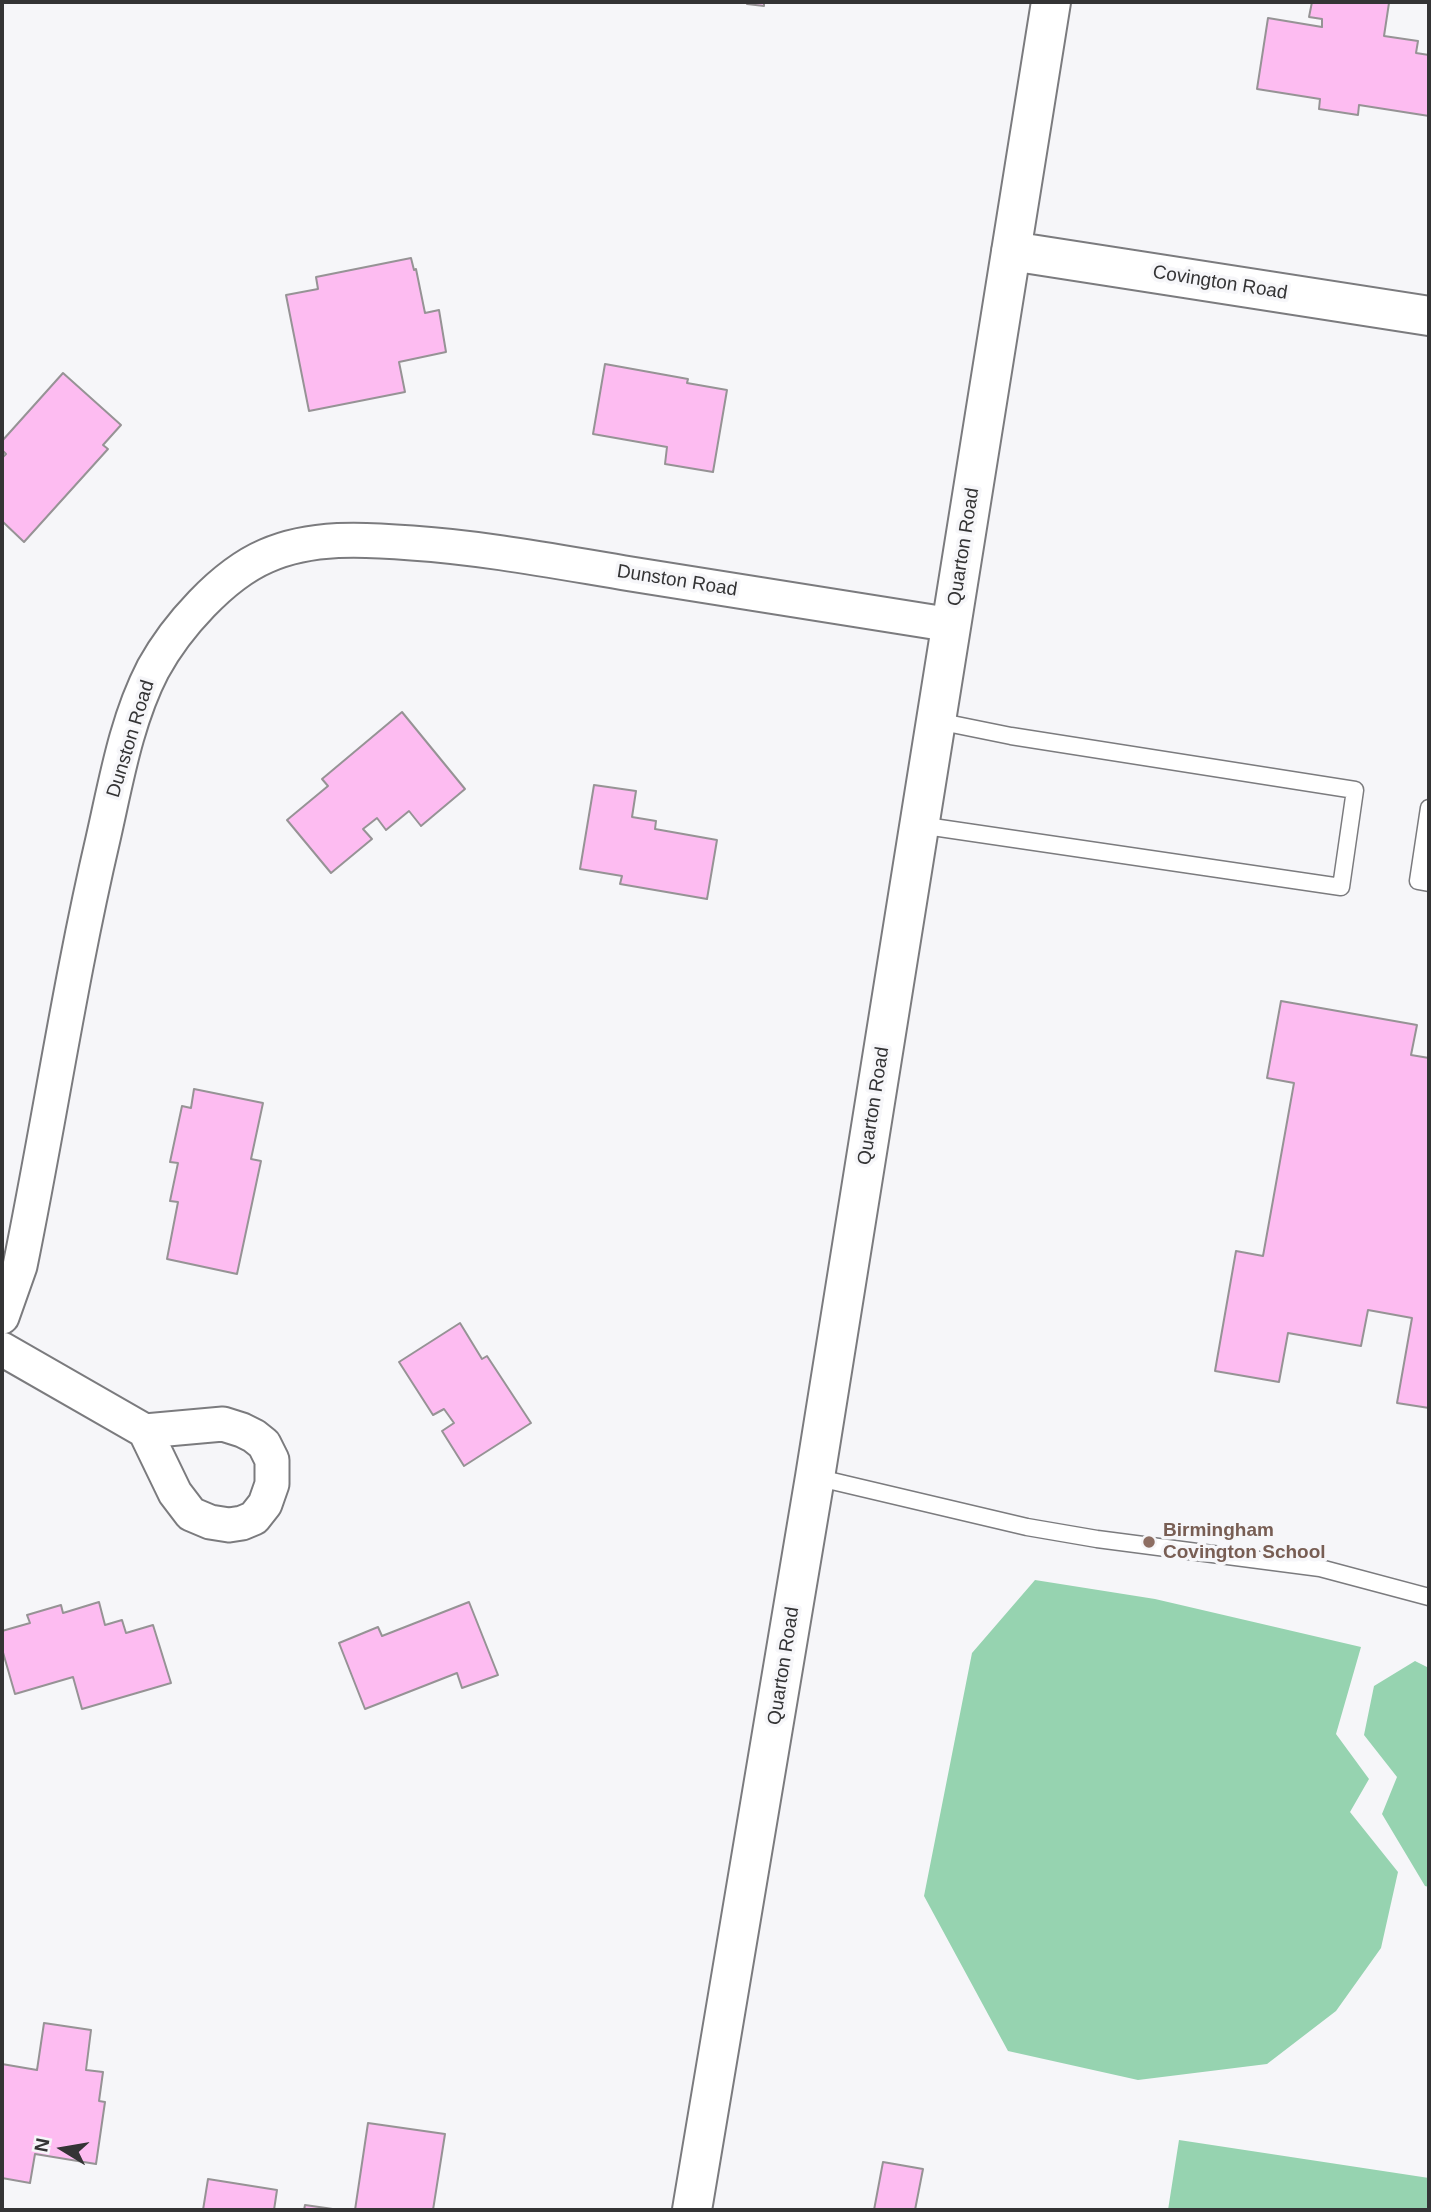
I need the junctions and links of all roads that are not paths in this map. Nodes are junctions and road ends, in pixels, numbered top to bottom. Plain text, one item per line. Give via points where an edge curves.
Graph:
1 (1051, 2) edge
2 (1011, 251) junction
3 (1429, 316) edge
4 (952, 625) junction
5 (937, 721) junction
6 (1429, 808) edge
7 (919, 825) junction
8 (1429, 883) edge
9 (2, 1317) edge
10 (2, 1349) edge
11 (145, 1431) dead end
12 (815, 1477) junction
13 (1429, 1597) edge
14 (692, 2210) edge

1 - 2 street, Quarton Road
2 - 3 street, Covington Road
2 - 4 street, Quarton Road
4 - 5 street, Quarton Road
4 - 9 street, Dunston Road via 493,551 403,542 335,540 298,546 240,569 178,633 153,669 136,711 92,887 20,1266
5 - 7 street, Quarton Road
5 - 7 lane via 1355,790 1341,887
6 - 8 lane via 1418,881
7 - 12 street, Quarton Road
10 - 11 street
12 - 13 lane via 1027,1527 1321,1568
12 - 14 street, Quarton Road

